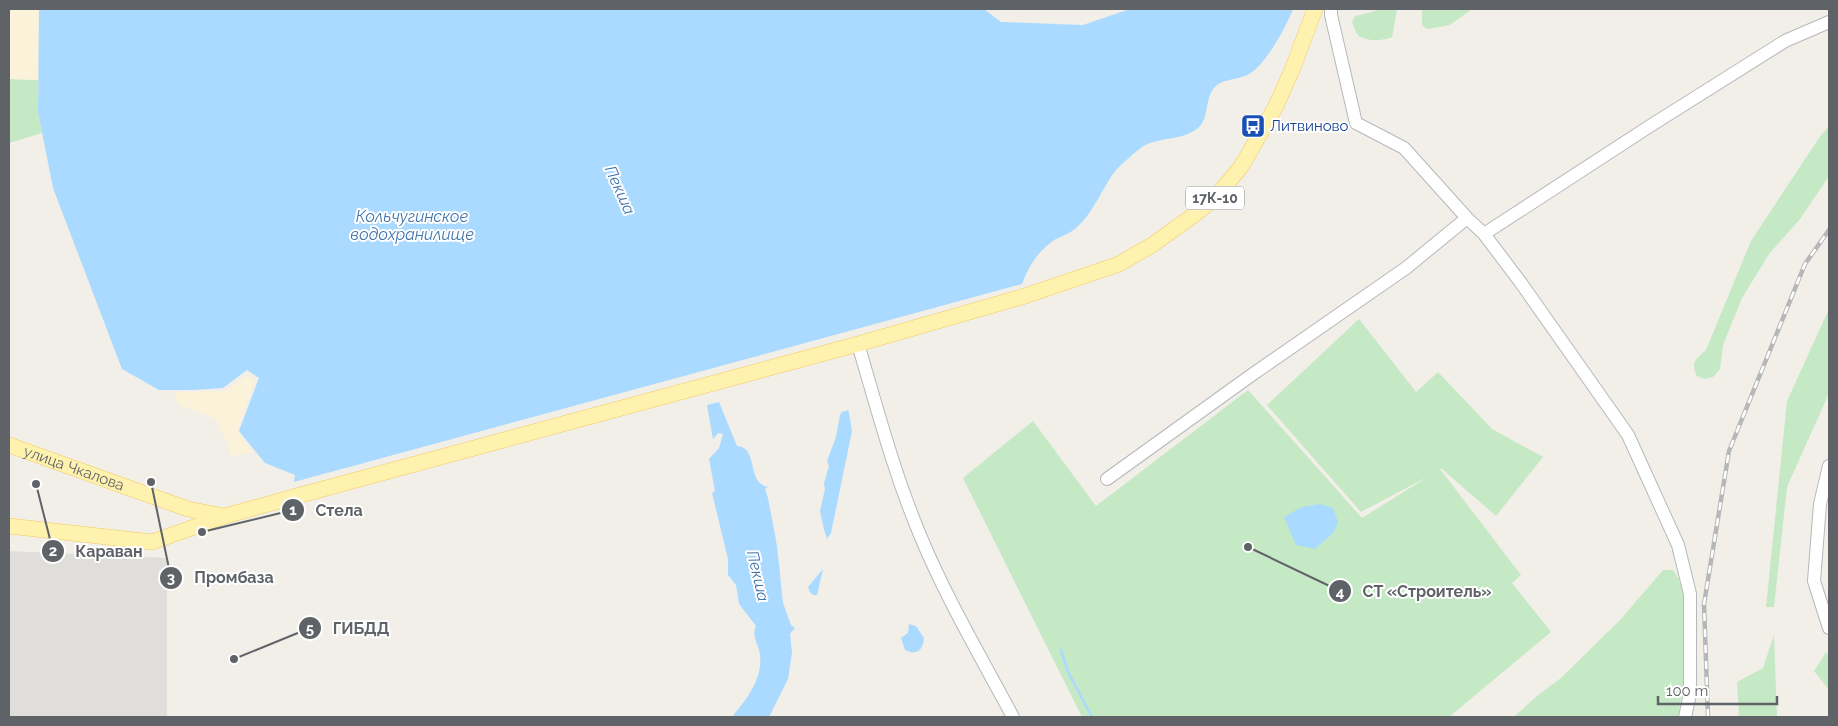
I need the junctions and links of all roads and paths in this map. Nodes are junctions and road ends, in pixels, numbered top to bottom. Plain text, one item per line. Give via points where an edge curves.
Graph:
1 (1315, 9) edge
2 (1331, 9) edge
3 (1829, 22) edge
4 (1467, 218) junction
5 (1484, 234) junction
6 (858, 344) junction
7 (9, 446) edge
8 (1829, 466) edge
9 (1107, 479) dead end
10 (225, 516) junction
11 (9, 526) edge
12 (1829, 628) edge
13 (1012, 717) edge
14 (1685, 717) edge

1 - 6 main road, 17К-10 via 1292,70 1241,167 1214,199 1174,230 1119,264 1025,296
2 - 4 street via 1356,123 1404,148
3 - 5 street via 1785,41
4 - 5 street
4 - 9 street via 1406,268
5 - 14 street via 1628,435 1678,545 1690,594 1690,694
6 - 10 main road
6 - 13 street via 900,482 920,535
7 - 10 main road, улица Чкалова via 188,509
8 - 12 street via 1820,504 1814,581
10 - 11 main road via 152,542

